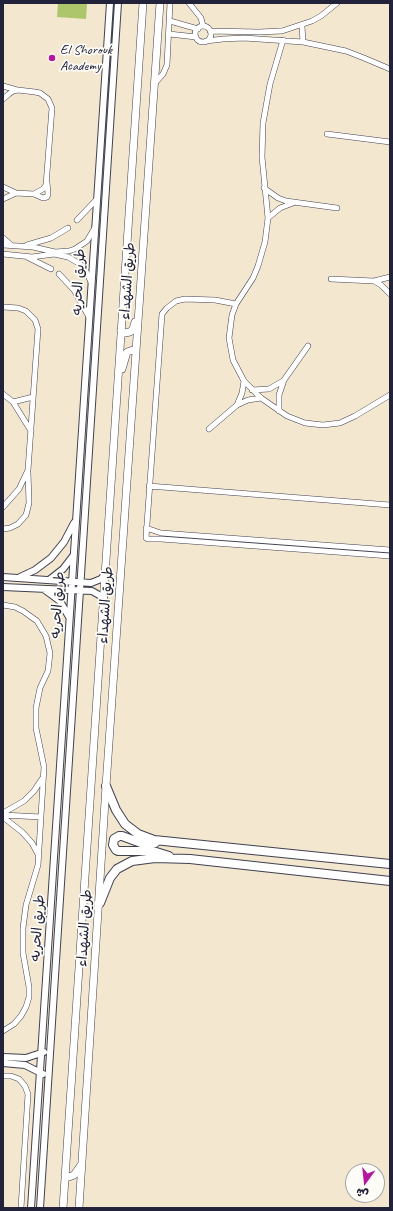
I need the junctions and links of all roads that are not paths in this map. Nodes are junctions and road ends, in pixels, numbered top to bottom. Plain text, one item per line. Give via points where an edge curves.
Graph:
1 (110, 3) edge
2 (118, 3) edge
3 (143, 3) edge
4 (160, 3) edge
5 (170, 3) edge
6 (189, 3) edge
7 (338, 3) edge
8 (170, 21) junction
9 (302, 26) junction
10 (200, 28) junction
11 (210, 31) junction
12 (108, 34) junction
13 (116, 34) junction
14 (169, 34) junction
15 (196, 37) junction
16 (284, 40) junction
17 (206, 41) junction
18 (303, 42) junction
19 (390, 69) edge
20 (154, 84) junction
21 (3, 86) edge
22 (18, 90) junction
23 (3, 100) edge
24 (327, 134) dead end
25 (390, 141) edge
26 (47, 180) junction
27 (3, 187) edge
28 (264, 188) junction
29 (16, 193) junction
30 (34, 194) junction
31 (3, 199) edge
32 (97, 199) junction
33 (294, 203) junction
34 (337, 208) dead end
35 (95, 217) junction
36 (104, 217) junction
37 (268, 218) junction
38 (77, 220) dead end
39 (68, 228) dead end
40 (94, 229) junction
41 (3, 238) edge
42 (3, 245) edge
43 (12, 246) junction
44 (22, 246) junction
45 (3, 254) edge
46 (10, 255) junction
47 (25, 256) junction
48 (3, 260) edge
49 (51, 269) dead end
50 (59, 274) dead end
51 (390, 277) edge
52 (331, 279) dead end
53 (91, 282) junction
54 (374, 282) junction
55 (91, 294) junction
56 (99, 294) junction
57 (390, 294) edge
58 (236, 304) junction
59 (3, 307) edge
60 (138, 312) junction
61 (90, 318) junction
62 (121, 330) junction
63 (308, 346) dead end
64 (136, 352) junction
65 (118, 376) junction
66 (284, 380) junction
67 (244, 381) junction
68 (251, 390) junction
69 (3, 394) edge
70 (390, 394) edge
71 (33, 397) junction
72 (261, 398) junction
73 (13, 402) junction
74 (237, 405) junction
75 (279, 411) junction
76 (209, 429) dead end
77 (31, 431) junction
78 (28, 470) junction
79 (149, 486) junction
80 (390, 505) edge
81 (3, 507) edge
82 (76, 515) junction
83 (146, 528) junction
84 (3, 529) edge
85 (390, 550) edge
86 (74, 555) junction
87 (390, 556) edge
88 (105, 574) junction
89 (3, 578) edge
90 (18, 578) junction
91 (49, 580) junction
92 (72, 582) junction
93 (80, 582) junction
94 (3, 586) edge
95 (44, 589) junction
96 (71, 590) junction
97 (80, 591) junction
98 (104, 599) junction
99 (3, 605) edge
100 (70, 618) junction
101 (43, 778) junction
102 (106, 786) junction
103 (3, 815) edge
104 (41, 817) junction
105 (162, 841) junction
106 (39, 856) junction
107 (173, 858) junction
108 (390, 864) edge
109 (390, 881) edge
110 (100, 903) junction
111 (3, 1031) edge
112 (42, 1052) junction
113 (50, 1052) junction
114 (3, 1057) edge
115 (3, 1063) edge
116 (40, 1073) junction
117 (48, 1074) junction
118 (3, 1076) edge
119 (83, 1161) junction
120 (66, 1175) junction
121 (21, 1208) edge
122 (31, 1208) edge
123 (40, 1208) edge
124 (63, 1208) edge
125 (80, 1208) edge

1 - 12 street, طريق الحريه
2 - 13 street, طريق الحريه
3 - 62 main road, طريق الشهداء
4 - 20 main road, طريق الشهداء
5 - 8 street
6 - 10 street via 201,18
7 - 9 street
8 - 10 street
8 - 14 street
9 - 11 street via 271,32
9 - 18 street
10 - 11 street via 208,28
10 - 15 street via 195,34
11 - 17 street via 210,37
12 - 13 street
12 - 32 street, طريق الحريه
13 - 36 street, طريق الحريه
14 - 15 street
14 - 20 street via 167,65
15 - 17 street via 200,41
16 - 17 street via 223,38
16 - 18 street
16 - 28 street via 270,84 263,123
18 - 19 street via 346,51
20 - 60 main road, طريق الشهداء
21 - 22 street
22 - 23 street
22 - 26 street via 40,93 51,103
24 - 25 street
26 - 30 street via 43,189
26 - 30 street via 47,197
27 - 29 street
28 - 33 street via 278,198
28 - 37 street
29 - 30 street
29 - 31 street
32 - 35 street, طريق الحريه
32 - 38 street
33 - 34 street
33 - 37 street via 280,208
35 - 36 street
35 - 40 street, طريق الحريه
36 - 56 street, طريق الحريه
37 - 58 street via 258,266
39 - 44 street via 51,238
40 - 44 street via 87,241 69,251 55,252
40 - 53 street, طريق الحريه
41 - 43 street
42 - 43 street
43 - 44 street
45 - 46 street
46 - 47 street
46 - 48 street
47 - 49 street
47 - 53 street via 68,256 85,269
50 - 61 street via 74,290
51 - 54 street
52 - 54 street
53 - 55 street, طريق الحريه
54 - 57 street
55 - 56 street
55 - 61 street, طريق الحريه
56 - 93 street, طريق الحريه
58 - 67 street via 230,326 230,349
58 - 79 street via 185,299 176,301 162,314
59 - 71 street via 26,311 37,326
60 - 62 main road via 132,331 126,333
60 - 64 main road, طريق الشهداء
61 - 82 street, طريق الحريه
62 - 65 main road, طريق الشهداء
63 - 66 street
64 - 65 main road via 131,350 126,354
64 - 102 main road, طريق الشهداء
65 - 88 main road, طريق الشهداء
66 - 68 street via 269,389
66 - 75 street
67 - 68 street
67 - 74 street
68 - 72 street
69 - 73 street
70 - 75 street via 348,420 331,424 305,423
71 - 73 street
71 - 77 street
72 - 74 street
72 - 75 street
73 - 77 street
74 - 76 street
77 - 78 street
78 - 81 street via 19,489
78 - 84 street via 29,503 26,515 18,524
79 - 80 street
79 - 83 street
82 - 86 street, طريق الحريه
82 - 90 street via 69,534 58,550 44,564
83 - 85 street via 161,533
83 - 87 street via 148,539
86 - 91 street via 63,569
86 - 92 street, طريق الحريه
88 - 93 street via 94,582
88 - 98 main road, طريق الشهداء
89 - 90 street
90 - 91 street
91 - 92 street
92 - 93 street
92 - 96 street, طريق الحريه
93 - 97 street, طريق الحريه
94 - 95 street
95 - 96 street
95 - 100 street via 60,601
96 - 97 street
96 - 100 street, طريق الحريه
97 - 98 street via 92,591
97 - 113 street, طريق الحريه
98 - 120 main road, طريق الشهداء
99 - 101 street via 15,607 30,615 42,628 49,644 50,662 38,698 36,718
100 - 112 street, طريق الحريه
101 - 103 street via 24,801
101 - 104 street
102 - 105 main road via 125,824 146,838
102 - 110 main road, طريق الشهداء
103 - 104 street
103 - 106 street via 32,843
104 - 106 street
105 - 107 main road via 145,843 119,836 114,839 113,845 118,852 153,851
105 - 108 main road
106 - 111 street via 26,905 23,928 23,953 30,987 29,997 21,1016
107 - 109 main road
107 - 110 main road via 138,860 122,866 110,878
110 - 119 main road, طريق الشهداء
112 - 113 street
112 - 114 street via 26,1058
112 - 116 street, طريق الحريه
113 - 117 street, طريق الحريه
115 - 116 street via 25,1065
116 - 117 street
116 - 122 street, طريق الحريه
117 - 123 street, طريق الحريه
118 - 121 street via 19,1080 28,1094
119 - 120 main road via 76,1174
119 - 125 main road, طريق الشهداء
120 - 124 main road, طريق الشهداء

